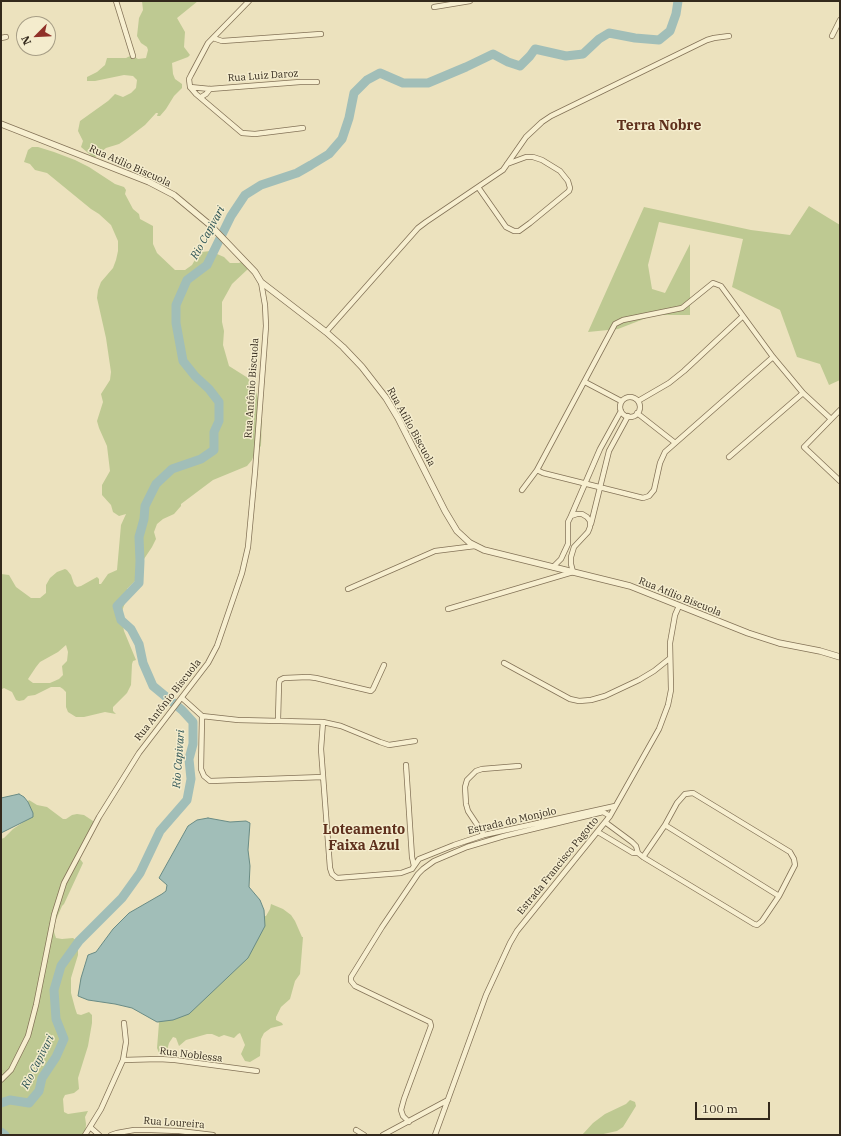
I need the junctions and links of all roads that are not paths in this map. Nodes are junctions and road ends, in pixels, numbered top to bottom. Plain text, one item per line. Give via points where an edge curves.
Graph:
1 (116, 1) edge
2 (249, 1) edge
3 (470, 1) edge
4 (434, 7) dead end
5 (840, 20) edge
6 (221, 30) junction
7 (321, 34) dead end
8 (729, 36) dead end
9 (832, 36) dead end
10 (213, 38) junction
11 (225, 40) junction
12 (133, 56) dead end
13 (317, 82) dead end
14 (190, 86) junction
15 (210, 89) junction
16 (201, 97) junction
17 (1, 124) edge
18 (303, 128) dead end
19 (507, 164) junction
20 (478, 187) junction
21 (261, 282) junction
22 (743, 316) junction
23 (326, 332) junction
24 (774, 357) junction
25 (585, 382) junction
26 (803, 393) junction
27 (621, 401) junction
28 (638, 401) junction
29 (840, 410) edge
30 (621, 411) junction
31 (637, 413) junction
32 (628, 416) junction
33 (831, 419) junction
34 (674, 442) junction
35 (729, 457) dead end
36 (537, 470) junction
37 (840, 481) edge
38 (586, 482) junction
39 (600, 486) junction
40 (522, 490) dead end
41 (571, 516) junction
42 (590, 527) junction
43 (475, 546) junction
44 (553, 567) junction
45 (573, 572) junction
46 (348, 589) dead end
47 (679, 606) junction
48 (448, 609) dead end
49 (840, 657) edge
50 (669, 659) junction
51 (504, 663) dead end
52 (384, 665) dead end
53 (181, 699) junction
54 (202, 716) junction
55 (278, 720) junction
56 (323, 722) junction
57 (415, 740) dead end
58 (406, 764) dead end
59 (519, 766) dead end
60 (323, 777) junction
61 (615, 806) junction
62 (610, 816) junction
63 (605, 822) junction
64 (665, 825) junction
65 (598, 832) junction
66 (484, 836) junction
67 (412, 853) junction
68 (638, 853) junction
69 (643, 857) junction
70 (416, 862) junction
71 (779, 896) junction
72 (124, 1023) dead end
73 (123, 1060) junction
74 (257, 1071) dead end
75 (1, 1080) edge
76 (448, 1100) junction
77 (409, 1122) junction
78 (90, 1127) junction
79 (356, 1130) dead end
80 (85, 1135) edge
81 (99, 1135) edge
82 (111, 1135) edge
83 (212, 1135) edge
84 (364, 1135) edge
85 (383, 1135) edge
86 (435, 1135) edge

1 - 12 street
2 - 6 street
3 - 4 street
5 - 9 street
6 - 10 street
6 - 11 street
7 - 11 street
8 - 19 street via 707,40 551,116 534,128
10 - 11 street via 218,41
10 - 14 street via 189,79
13 - 15 street, Rua Luiz Daroz
14 - 15 street, Rua Luiz Daroz
14 - 16 street
15 - 16 street
16 - 18 street via 242,133 255,134
17 - 21 street, Rua Atílio Biscuola via 161,188 186,204 218,232
19 - 20 street via 498,174
19 - 20 street via 526,157 542,160 560,171 568,181 569,192 519,231 514,231 506,227
20 - 23 street via 418,228
21 - 23 street, Rua Atílio Biscuola
21 - 53 street, Rua Antônio Biscuola via 266,326 248,547 242,573 217,646 208,663
22 - 24 street
22 - 25 street via 721,286 713,283 682,308 623,320 615,324
22 - 28 street via 684,371
23 - 43 street, Rua Atílio Biscuola via 352,356 386,398 457,531
24 - 26 street
24 - 34 street
25 - 27 street
25 - 36 street
26 - 33 street
26 - 35 street
27 - 28 street via 633,397
27 - 30 street
28 - 31 street via 640,407
29 - 33 street
30 - 32 street
30 - 38 street via 600,448
31 - 32 street
31 - 34 street
32 - 39 street via 609,451
33 - 37 street via 804,447
34 - 39 street via 665,452 654,490 649,496 643,498
36 - 38 street
36 - 40 street
38 - 39 street
38 - 41 street
39 - 42 street
41 - 42 street via 587,516
41 - 44 street via 568,522 568,544 561,559
42 - 45 street via 574,547 571,556
43 - 44 street, Rua Atílio Biscuola
43 - 46 street via 435,551
44 - 45 street, Rua Atílio Biscuola
45 - 47 street, Rua Atílio Biscuola via 630,586
45 - 48 street
47 - 49 street, Rua Atílio Biscuola via 765,639
47 - 50 street, Estrada Francisco Pagotto via 675,615
50 - 51 street via 639,680 605,696 579,701 570,699
50 - 61 street, Estrada Francisco Pagotto via 671,690 659,729
52 - 55 street via 372,690 308,677 280,680
53 - 54 street
53 - 75 street, Rua Antônio Biscuola via 139,753 109,800 64,883 54,915 28,1036 11,1070
54 - 55 street via 234,720
54 - 60 street via 201,769 206,779 214,781
55 - 56 street
56 - 57 street via 390,744
56 - 60 street
58 - 67 street
59 - 66 street via 476,771 467,780 465,787 468,811
60 - 70 street, Estrada do Monjolo via 331,871 334,876 340,878 401,874 412,869
61 - 62 street, Estrada Francisco Pagotto
61 - 66 street, Estrada do Monjolo
62 - 63 street, Estrada Francisco Pagotto
62 - 77 street via 603,812 504,836 467,847 434,861 418,874 382,928 351,977 351,981 355,986 430,1022 431,1026 401,1110
63 - 65 street, Estrada Francisco Pagotto
63 - 68 street via 632,842
64 - 69 street
64 - 71 street
64 - 71 street via 677,803 685,794 693,793 790,852 795,865
65 - 68 street
65 - 76 street, Estrada Francisco Pagotto via 510,943 481,1009
66 - 70 street, Estrada do Monjolo via 454,845
67 - 70 street
67 - 70 street
68 - 69 street
69 - 71 street via 757,925
72 - 73 street via 126,1042
73 - 74 street, Rua Noblessa via 175,1060
73 - 78 street
76 - 77 street
76 - 86 street, Estrada Francisco Pagotto
77 - 85 street
78 - 80 street
78 - 81 street
79 - 84 street
82 - 83 street, Rua Loureira via 134,1130

